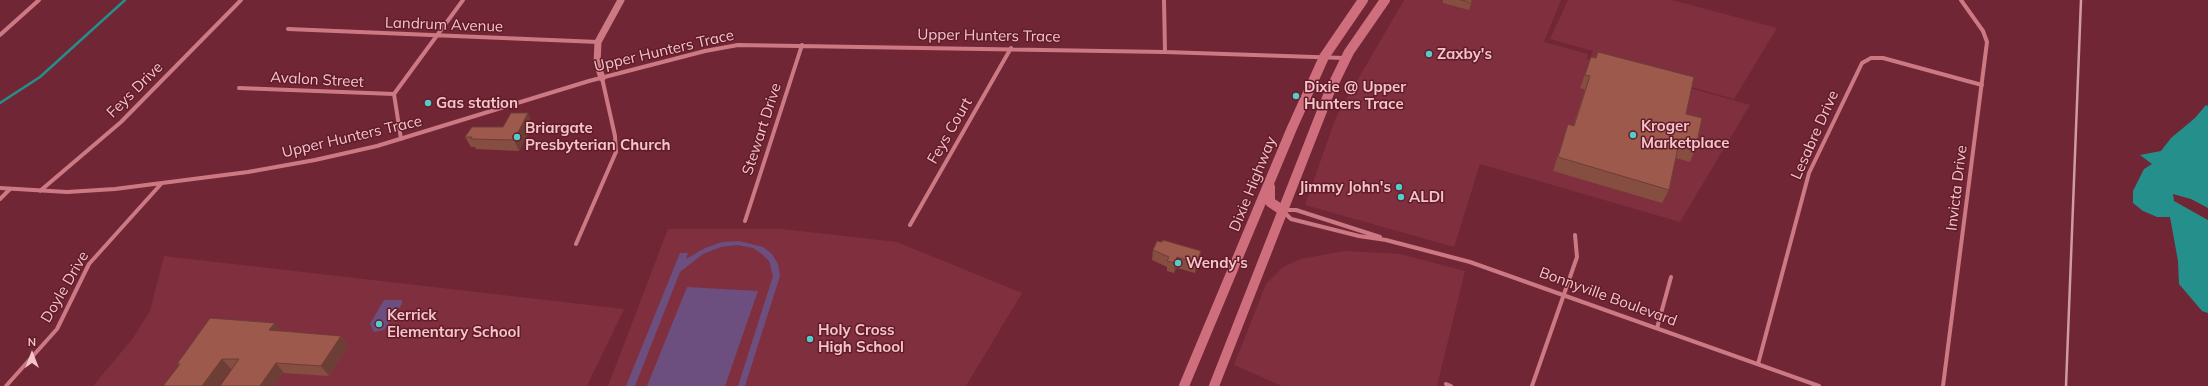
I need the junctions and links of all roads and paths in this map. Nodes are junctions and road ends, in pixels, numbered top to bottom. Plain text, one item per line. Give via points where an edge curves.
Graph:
1 (39, 0) edge
2 (241, 0) edge
3 (463, 0) edge
4 (621, 0) edge
5 (1164, 0) edge
6 (1363, 0) edge
7 (1385, 0) edge
8 (1961, 0) edge
9 (288, 29) dead end
10 (0, 36) edge
11 (436, 36) junction
12 (598, 42) junction
13 (802, 45) junction
14 (1011, 48) junction
15 (1165, 52) junction
16 (1324, 57) junction
17 (1346, 59) junction
18 (602, 78) junction
19 (1982, 85) junction
20 (239, 88) dead end
21 (394, 94) junction
22 (401, 139) junction
23 (1272, 173) junction
24 (161, 184) junction
25 (0, 188) edge
26 (10, 189) junction
27 (40, 191) junction
28 (0, 199) edge
29 (1282, 210) junction
30 (745, 221) dead end
31 (910, 226) dead end
32 (1575, 235) dead end
33 (1386, 240) junction
34 (576, 244) dead end
35 (1671, 277) dead end
36 (1564, 294) junction
37 (1658, 328) junction
38 (1758, 364) junction
39 (6, 386) edge
40 (1184, 386) edge
41 (1214, 386) edge
42 (1532, 386) edge
43 (1819, 386) edge
44 (1944, 386) edge

1 - 10 street
2 - 27 street, Feys Drive via 121,122
3 - 11 street
4 - 12 street
5 - 15 street
6 - 16 main road, Dixie Highway
7 - 17 main road
8 - 19 street, Invicta Drive via 1987,38
9 - 11 street, Landrum Avenue
11 - 12 street, Landrum Avenue
11 - 21 street
12 - 18 street via 597,56
13 - 14 street, Upper Hunters Trace
13 - 18 street, Upper Hunters Trace via 724,47
13 - 30 street, Stewart Drive
14 - 15 street, Upper Hunters Trace
14 - 31 street, Feys Court
15 - 16 street, Upper Hunters Trace
16 - 17 street, Upper Hunters Trace
16 - 23 main road, Dixie Highway
17 - 29 main road via 1329,93
18 - 22 street, Upper Hunters Trace
18 - 34 street via 616,152
19 - 38 street, Lesabre Drive via 1883,58 1871,58 1862,63 1809,173
19 - 44 street, Invicta Drive
20 - 21 street, Avalon Street
21 - 22 street
22 - 24 street, Upper Hunters Trace via 309,161
23 - 29 main road via 1269,198
23 - 40 main road, Dixie Highway
24 - 27 street, Upper Hunters Trace via 90,191
24 - 39 street, Doyle Drive via 89,264 57,329
25 - 26 street, Upper Hunters Trace
26 - 27 street, Upper Hunters Trace
26 - 28 street
29 - 33 street, Bonnyville Boulevard via 1296,210 1360,229
29 - 33 street, Bonnyville Boulevard via 1291,219
29 - 41 main road
32 - 36 street via 1577,257
33 - 36 street, Bonnyville Boulevard via 1470,262
35 - 37 street
36 - 37 street, Bonnyville Boulevard
36 - 42 street
37 - 38 street, Bonnyville Boulevard
38 - 43 street, Bonnyville Boulevard

